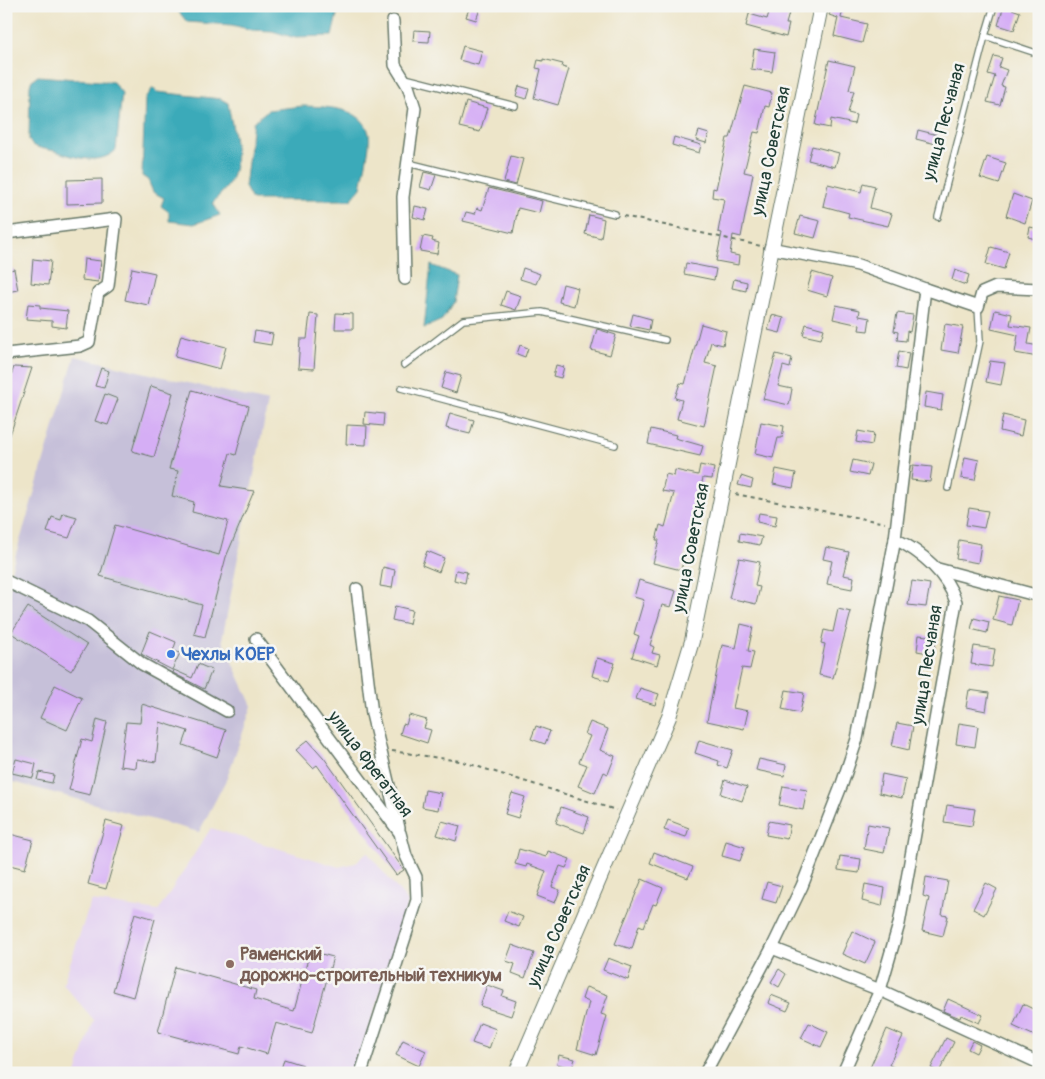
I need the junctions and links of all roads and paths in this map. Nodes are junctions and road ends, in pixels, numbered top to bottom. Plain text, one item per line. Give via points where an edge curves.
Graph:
1 (821, 6) edge
2 (994, 6) edge
3 (393, 21) dead end
4 (985, 36) junction
5 (1039, 54) edge
6 (403, 78) junction
7 (515, 106) dead end
8 (408, 163) junction
9 (615, 214) joint
10 (938, 217) dead end
11 (6, 233) edge
12 (770, 248) junction
13 (405, 279) dead end
14 (925, 289) junction
15 (1039, 290) edge
16 (978, 306) junction
17 (665, 340) dead end
18 (6, 354) edge
19 (404, 365) dead end
20 (401, 388) dead end
21 (615, 446) dead end
22 (948, 488) dead end
23 (722, 491) junction
24 (897, 525) junction
25 (896, 539) junction
26 (934, 567) junction
27 (6, 580) edge
28 (357, 589) dead end
29 (1039, 596) edge
30 (256, 639) dead end
31 (227, 711) dead end
32 (380, 750) junction
33 (628, 813) junction
34 (400, 833) junction
35 (772, 948) junction
36 (880, 990) junction
37 (1039, 1063) edge
38 (361, 1073) edge
39 (516, 1073) edge
40 (705, 1073) edge
41 (843, 1073) edge

1 - 12 street, улица Советская
2 - 4 lane, улица Песчаная
3 - 6 street via 395,65
4 - 5 lane
4 - 10 lane, улица Песчаная
6 - 7 lane
6 - 8 street via 416,108
8 - 9 lane
8 - 13 street via 403,197
9 - 12 path
11 - 18 street via 116,219 108,286 98,292 89,342 80,346
12 - 14 street via 858,265
12 - 23 street, улица Советская
14 - 16 street
14 - 24 street
15 - 16 street via 996,287 982,293
16 - 22 lane via 980,341
17 - 19 lane via 542,312 464,320
20 - 21 lane
23 - 24 path
23 - 33 street, улица Советская via 692,640 669,717
24 - 25 street
25 - 26 street, улица Песчаная
25 - 35 street via 857,739 802,886
26 - 29 street
26 - 36 street, улица Песчаная via 944,576 956,602 899,924
27 - 31 street via 88,620 142,664
28 - 32 street via 372,714
30 - 34 street, улица Фрегатная
32 - 33 path via 460,761 600,807
32 - 34 street
33 - 39 street, улица Советская
34 - 38 street, улица Фрегатная via 416,877 417,900
35 - 36 street
35 - 40 street
36 - 37 street
36 - 41 street, улица Песчаная

